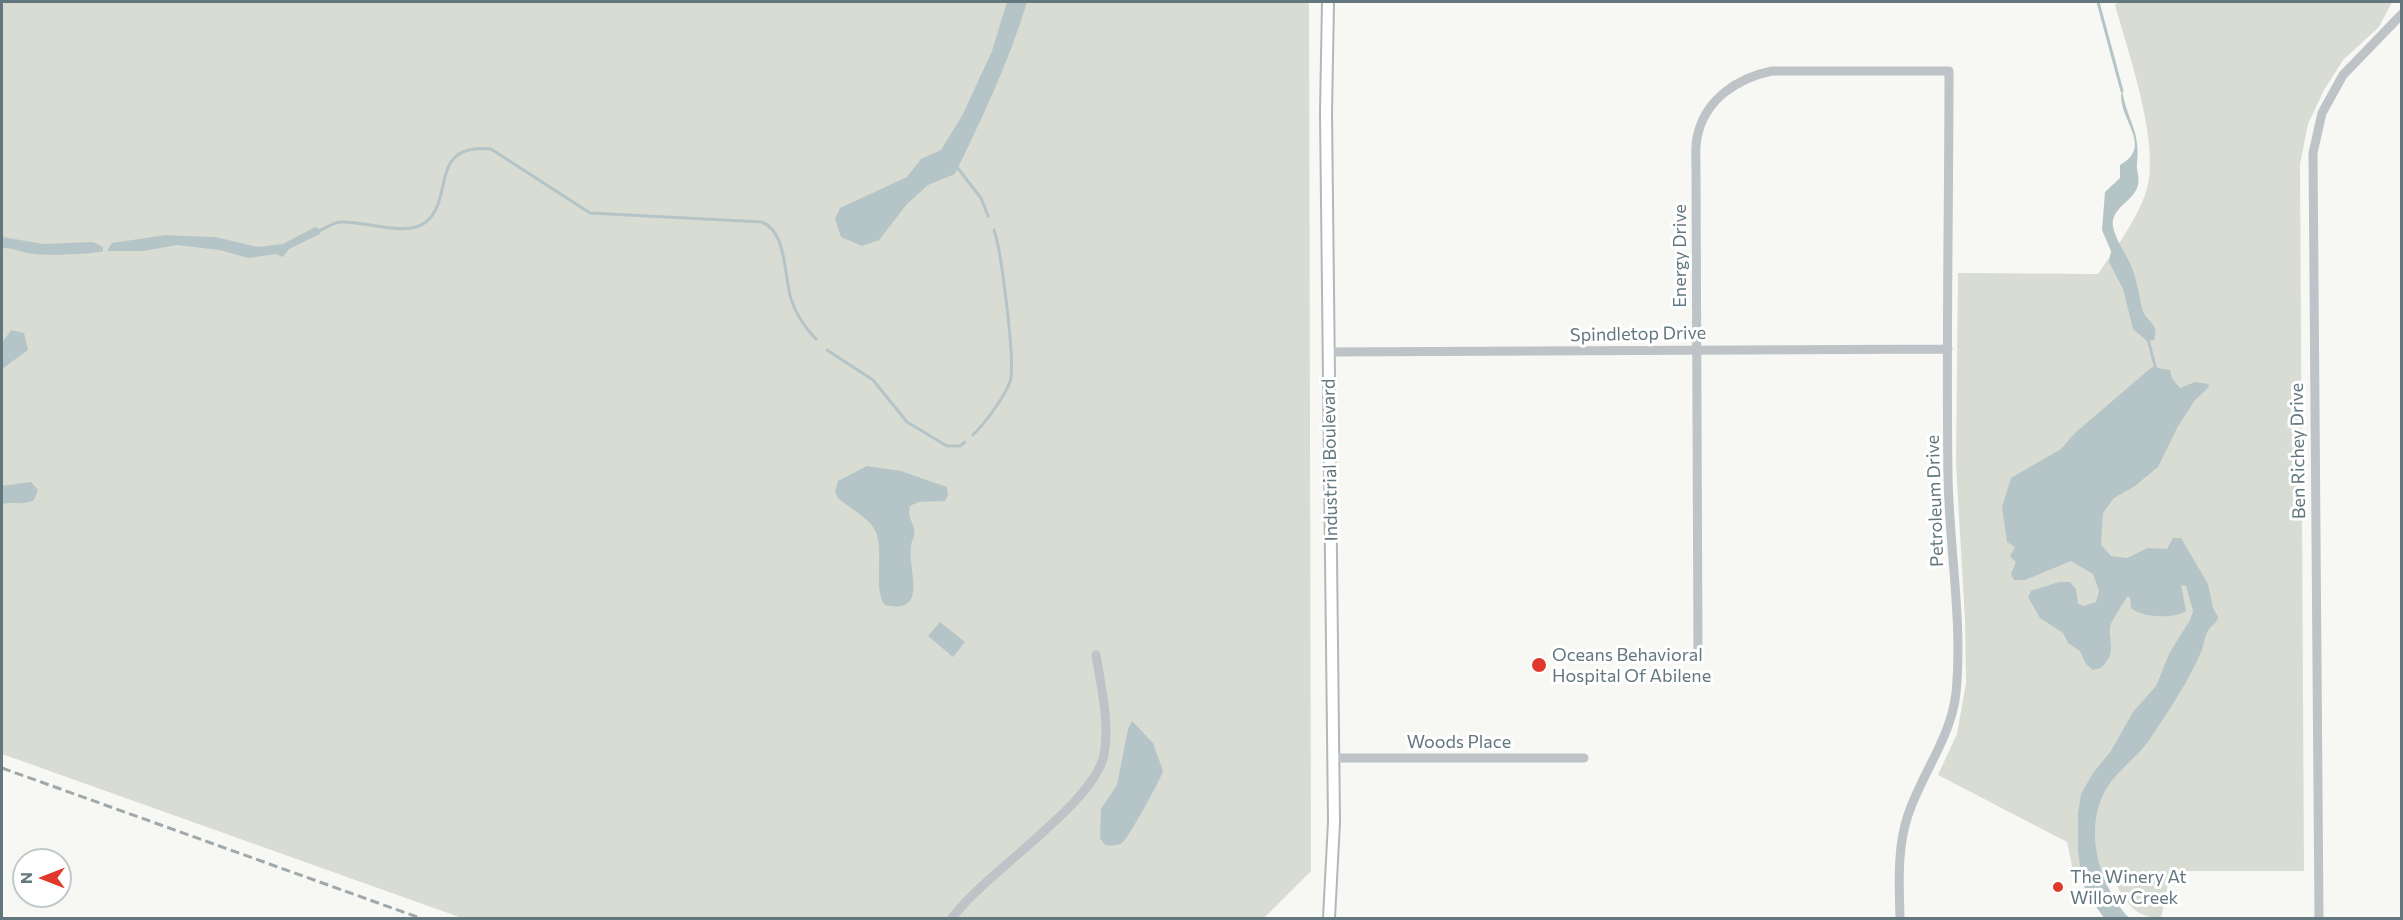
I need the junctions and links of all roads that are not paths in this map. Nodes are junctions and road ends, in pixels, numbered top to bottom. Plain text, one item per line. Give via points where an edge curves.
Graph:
1 (1328, 2) edge
2 (2402, 14) edge
3 (1949, 71) joint
4 (1948, 349) junction
5 (1697, 350) junction
6 (1329, 352) junction
7 (1096, 655) dead end
8 (1698, 659) dead end
9 (1334, 758) junction
10 (1584, 758) dead end
11 (952, 918) edge
12 (1329, 918) edge
13 (1900, 918) edge
14 (2319, 918) edge

1 - 6 main road, Industrial Boulevard
2 - 14 street, Ben Richey Drive via 2343,75 2322,113 2313,153
3 - 4 street, Petroleum Drive
3 - 5 street, Energy Drive via 1772,71 1749,75 1715,102 1703,119 1697,138
4 - 5 street, Spindletop Drive
4 - 13 street, Petroleum Drive via 1948,478 1958,647 1956,696 1938,753 1918,787 1907,817 1899,872
5 - 6 street, Spindletop Drive
5 - 8 street, Energy Drive
6 - 9 main road, Industrial Boulevard
7 - 11 street via 1105,737 1100,769 1070,805
9 - 10 street, Woods Place
9 - 12 main road, Industrial Boulevard

